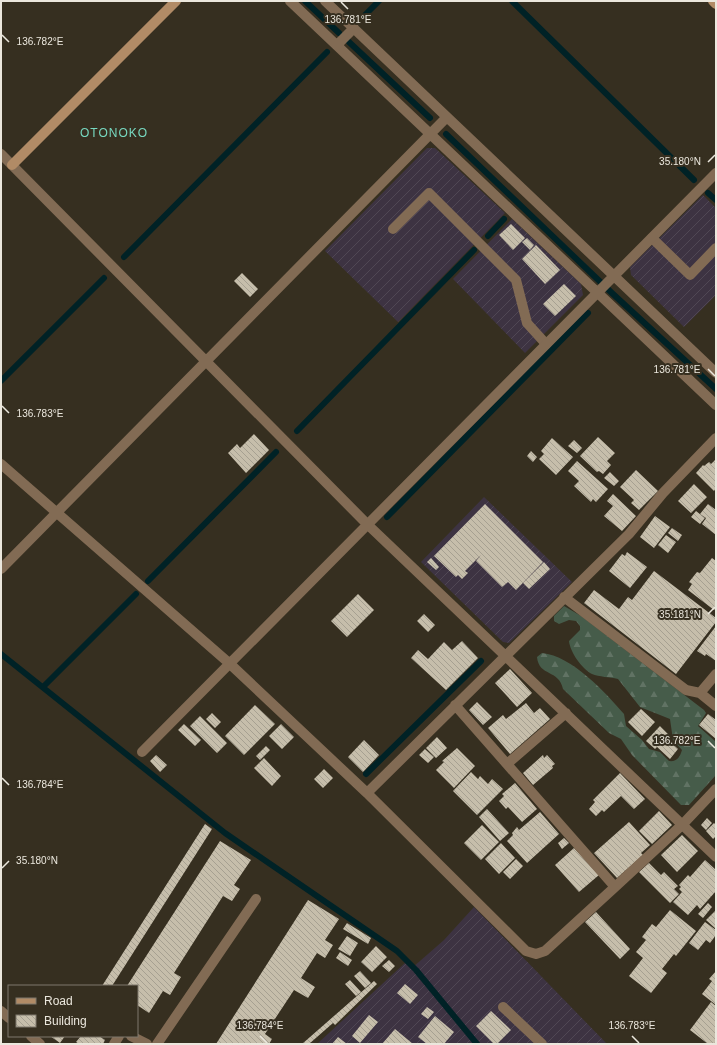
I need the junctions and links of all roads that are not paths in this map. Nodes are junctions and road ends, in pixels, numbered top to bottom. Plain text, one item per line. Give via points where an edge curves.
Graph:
1 (176, 1) edge
2 (290, 1) edge
3 (325, 1) edge
4 (713, 1) edge
5 (716, 4) edge
6 (354, 28) junction
7 (337, 45) junction
8 (447, 117) junction
9 (431, 133) junction
10 (1, 154) edge
11 (12, 165) junction
12 (716, 172) edge
13 (392, 229) dead end
14 (652, 238) junction
15 (716, 248) edge
16 (615, 275) junction
17 (597, 292) junction
18 (546, 344) junction
19 (205, 361) junction
20 (716, 372) edge
21 (716, 405) edge
22 (716, 438) edge
23 (1, 464) edge
24 (56, 512) junction
25 (368, 524) junction
26 (1, 569) edge
27 (564, 597) junction
28 (506, 654) junction
29 (229, 663) junction
30 (716, 674) edge
31 (700, 693) junction
32 (455, 705) junction
33 (716, 706) edge
34 (566, 713) junction
35 (142, 752) dead end
36 (507, 764) junction
37 (716, 789) edge
38 (367, 793) junction
39 (683, 824) junction
40 (716, 857) edge
41 (615, 888) junction
42 (256, 899) dead end
43 (503, 1007) dead end
44 (32, 1037) edge
45 (133, 1037) edge
46 (40, 1044) edge
47 (146, 1044) edge
48 (156, 1044) edge
49 (542, 1044) edge

1 - 11 street
2 - 7 street
3 - 6 street
4 - 5 street
6 - 7 street
6 - 8 street
7 - 9 street
8 - 9 street
8 - 16 street
9 - 17 street
9 - 19 street
10 - 11 street
11 - 19 street
12 - 14 street
13 - 18 street via 429,193 516,280 527,323
14 - 15 street via 690,275
14 - 16 street
16 - 17 street
16 - 20 street
17 - 18 street
17 - 21 street
18 - 25 street
19 - 24 street
19 - 25 street
22 - 27 street via 663,493 629,534
23 - 24 street
24 - 26 street
24 - 29 street
25 - 28 street
25 - 29 street
27 - 28 street
27 - 31 street via 686,690
28 - 32 street
28 - 34 street
29 - 35 street
29 - 38 street
30 - 31 street
31 - 33 street
32 - 36 street
32 - 38 street
34 - 36 street
34 - 39 street
36 - 41 street
37 - 39 street
38 - 41 street via 526,951 536,954 545,951
39 - 40 street
39 - 41 street
42 - 48 street
43 - 49 street
44 - 46 street
45 - 47 street

